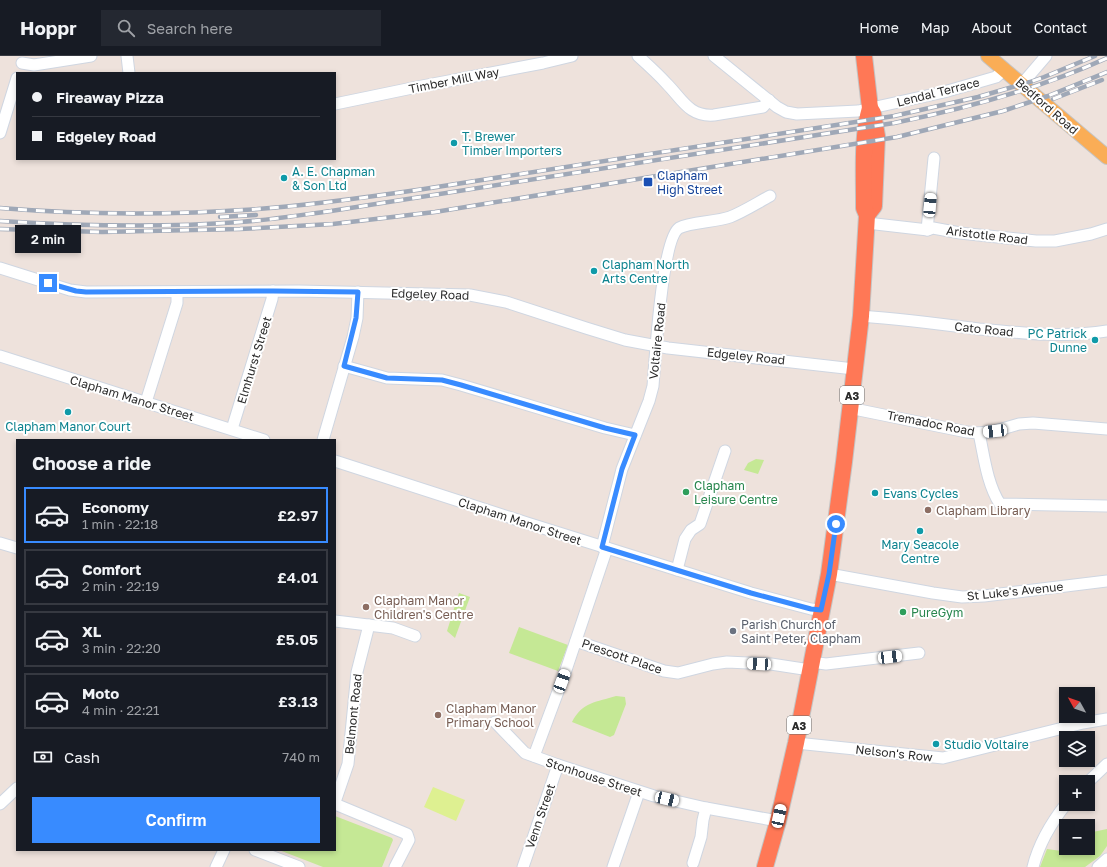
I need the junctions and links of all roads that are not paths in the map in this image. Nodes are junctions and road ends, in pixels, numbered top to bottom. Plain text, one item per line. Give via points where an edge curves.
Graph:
1 (91, 56) edge
2 (127, 56) edge
3 (572, 56) edge
4 (638, 56) edge
5 (714, 56) edge
6 (864, 56) edge
7 (1046, 56) edge
8 (997, 61) edge
9 (21, 64) edge
10 (129, 72) edge
11 (16, 81) edge
12 (1022, 84) junction
13 (769, 100) junction
14 (336, 104) edge
15 (870, 108) junction
16 (0, 133) edge
17 (1107, 157) edge
18 (934, 158) dead end
19 (770, 196) dead end
20 (867, 219) junction
21 (1107, 229) edge
22 (927, 230) junction
23 (0, 268) edge
24 (273, 291) junction
25 (177, 292) junction
26 (358, 292) junction
27 (861, 316) junction
28 (1107, 331) edge
29 (656, 346) junction
30 (0, 356) edge
31 (344, 366) junction
32 (854, 369) junction
33 (146, 402) junction
34 (850, 409) junction
35 (232, 429) junction
36 (1107, 429) edge
37 (979, 433) junction
38 (635, 435) junction
39 (261, 439) edge
40 (323, 439) edge
41 (725, 451) dead end
42 (336, 461) edge
43 (1107, 506) edge
44 (0, 543) edge
45 (604, 547) junction
46 (16, 548) edge
47 (676, 570) junction
48 (829, 574) junction
49 (1107, 581) edge
50 (821, 610) junction
51 (336, 621) edge
52 (369, 625) junction
53 (415, 636) dead end
54 (576, 641) junction
55 (920, 653) dead end
56 (811, 666) junction
57 (1107, 718) edge
58 (495, 722) dead end
59 (796, 743) junction
60 (534, 756) junction
61 (1107, 764) edge
62 (558, 765) junction
63 (1095, 775) edge
64 (16, 789) edge
65 (639, 792) junction
66 (336, 800) edge
67 (336, 803) edge
68 (0, 804) edge
69 (706, 808) junction
70 (1060, 811) edge
71 (778, 820) junction
72 (224, 851) edge
73 (258, 851) edge
74 (693, 863) dead end
75 (216, 867) edge
76 (299, 867) edge
77 (395, 867) edge
78 (523, 867) edge
79 (613, 867) edge
80 (765, 867) edge
81 (1033, 867) edge

1 - 9 street via 34,65
2 - 10 street
3 - 14 street, Timber Mill Way
4 - 13 street via 667,83 684,104 699,114 714,115 763,107
5 - 13 street, Lendal Terrace
6 - 15 highway, A3
7 - 12 street
8 - 12 main road, Bedford Road
8 - 15 street, Lendal Terrace via 996,76 944,92
11 - 16 street
12 - 17 main road, Bedford Road
13 - 15 street, Lendal Terrace via 791,114 858,111
15 - 20 highway, A3 via 867,117 865,160 864,208
18 - 22 street
19 - 29 street, Voltaire Road via 729,217 677,230 669,250
20 - 22 street, Aristotle Road
20 - 27 highway, A3
21 - 22 street, Aristotle Road via 1055,241 960,234 933,228
23 - 25 street, Edgeley Road via 82,292
24 - 25 street, Edgeley Road
24 - 26 street, Edgeley Road
24 - 35 street, Elmhurst Street
25 - 33 street via 177,303
26 - 29 street, Edgeley Road via 480,296 612,336
26 - 31 street via 356,318
27 - 28 street, Cato Road via 1015,333 1055,335
27 - 32 highway, A3
29 - 32 street, Edgeley Road
29 - 38 street, Voltaire Road via 653,386
30 - 33 street, Clapham Manor Street
31 - 38 street via 387,378 442,380
31 - 40 street
32 - 34 highway, A3
33 - 35 street, Clapham Manor Street
34 - 37 street, Tremadoc Road
34 - 48 highway, A3
35 - 39 street, Clapham Manor Street
36 - 37 street, Tremadoc Road via 1033,423
37 - 43 street via 986,467 1000,504
38 - 45 street, Voltaire Road via 622,469
41 - 47 street via 700,524 690,530 685,539
42 - 45 street, Clapham Manor Street
44 - 46 street
45 - 47 street, Clapham Manor Street
45 - 54 street, Voltaire Road
47 - 50 street, Clapham Manor Street via 751,593
48 - 49 street, St Luke's Avenue via 962,597
48 - 50 highway, A3
50 - 56 highway, A3
51 - 52 street
52 - 53 street via 393,628
52 - 66 street, Belmont Road via 357,672 348,764
54 - 56 street, Prescott Place via 664,671 678,673 727,662
54 - 60 street, Voltaire Road
55 - 56 street, Prescott Place
56 - 59 highway, A3
57 - 59 street, Nelson's Row via 943,758
58 - 60 street, Stonhouse Street via 519,748
59 - 71 highway, A3
60 - 62 street, Stonhouse Street
61 - 63 street
62 - 65 street, Stonhouse Street
62 - 78 street, Venn Street
64 - 68 street
65 - 69 street, Stonhouse Street
65 - 79 street
67 - 77 street via 407,834 408,840
69 - 71 street, Stonhouse Street
69 - 74 street
70 - 81 street via 1043,837
71 - 80 highway, A3
72 - 75 street
73 - 76 street

